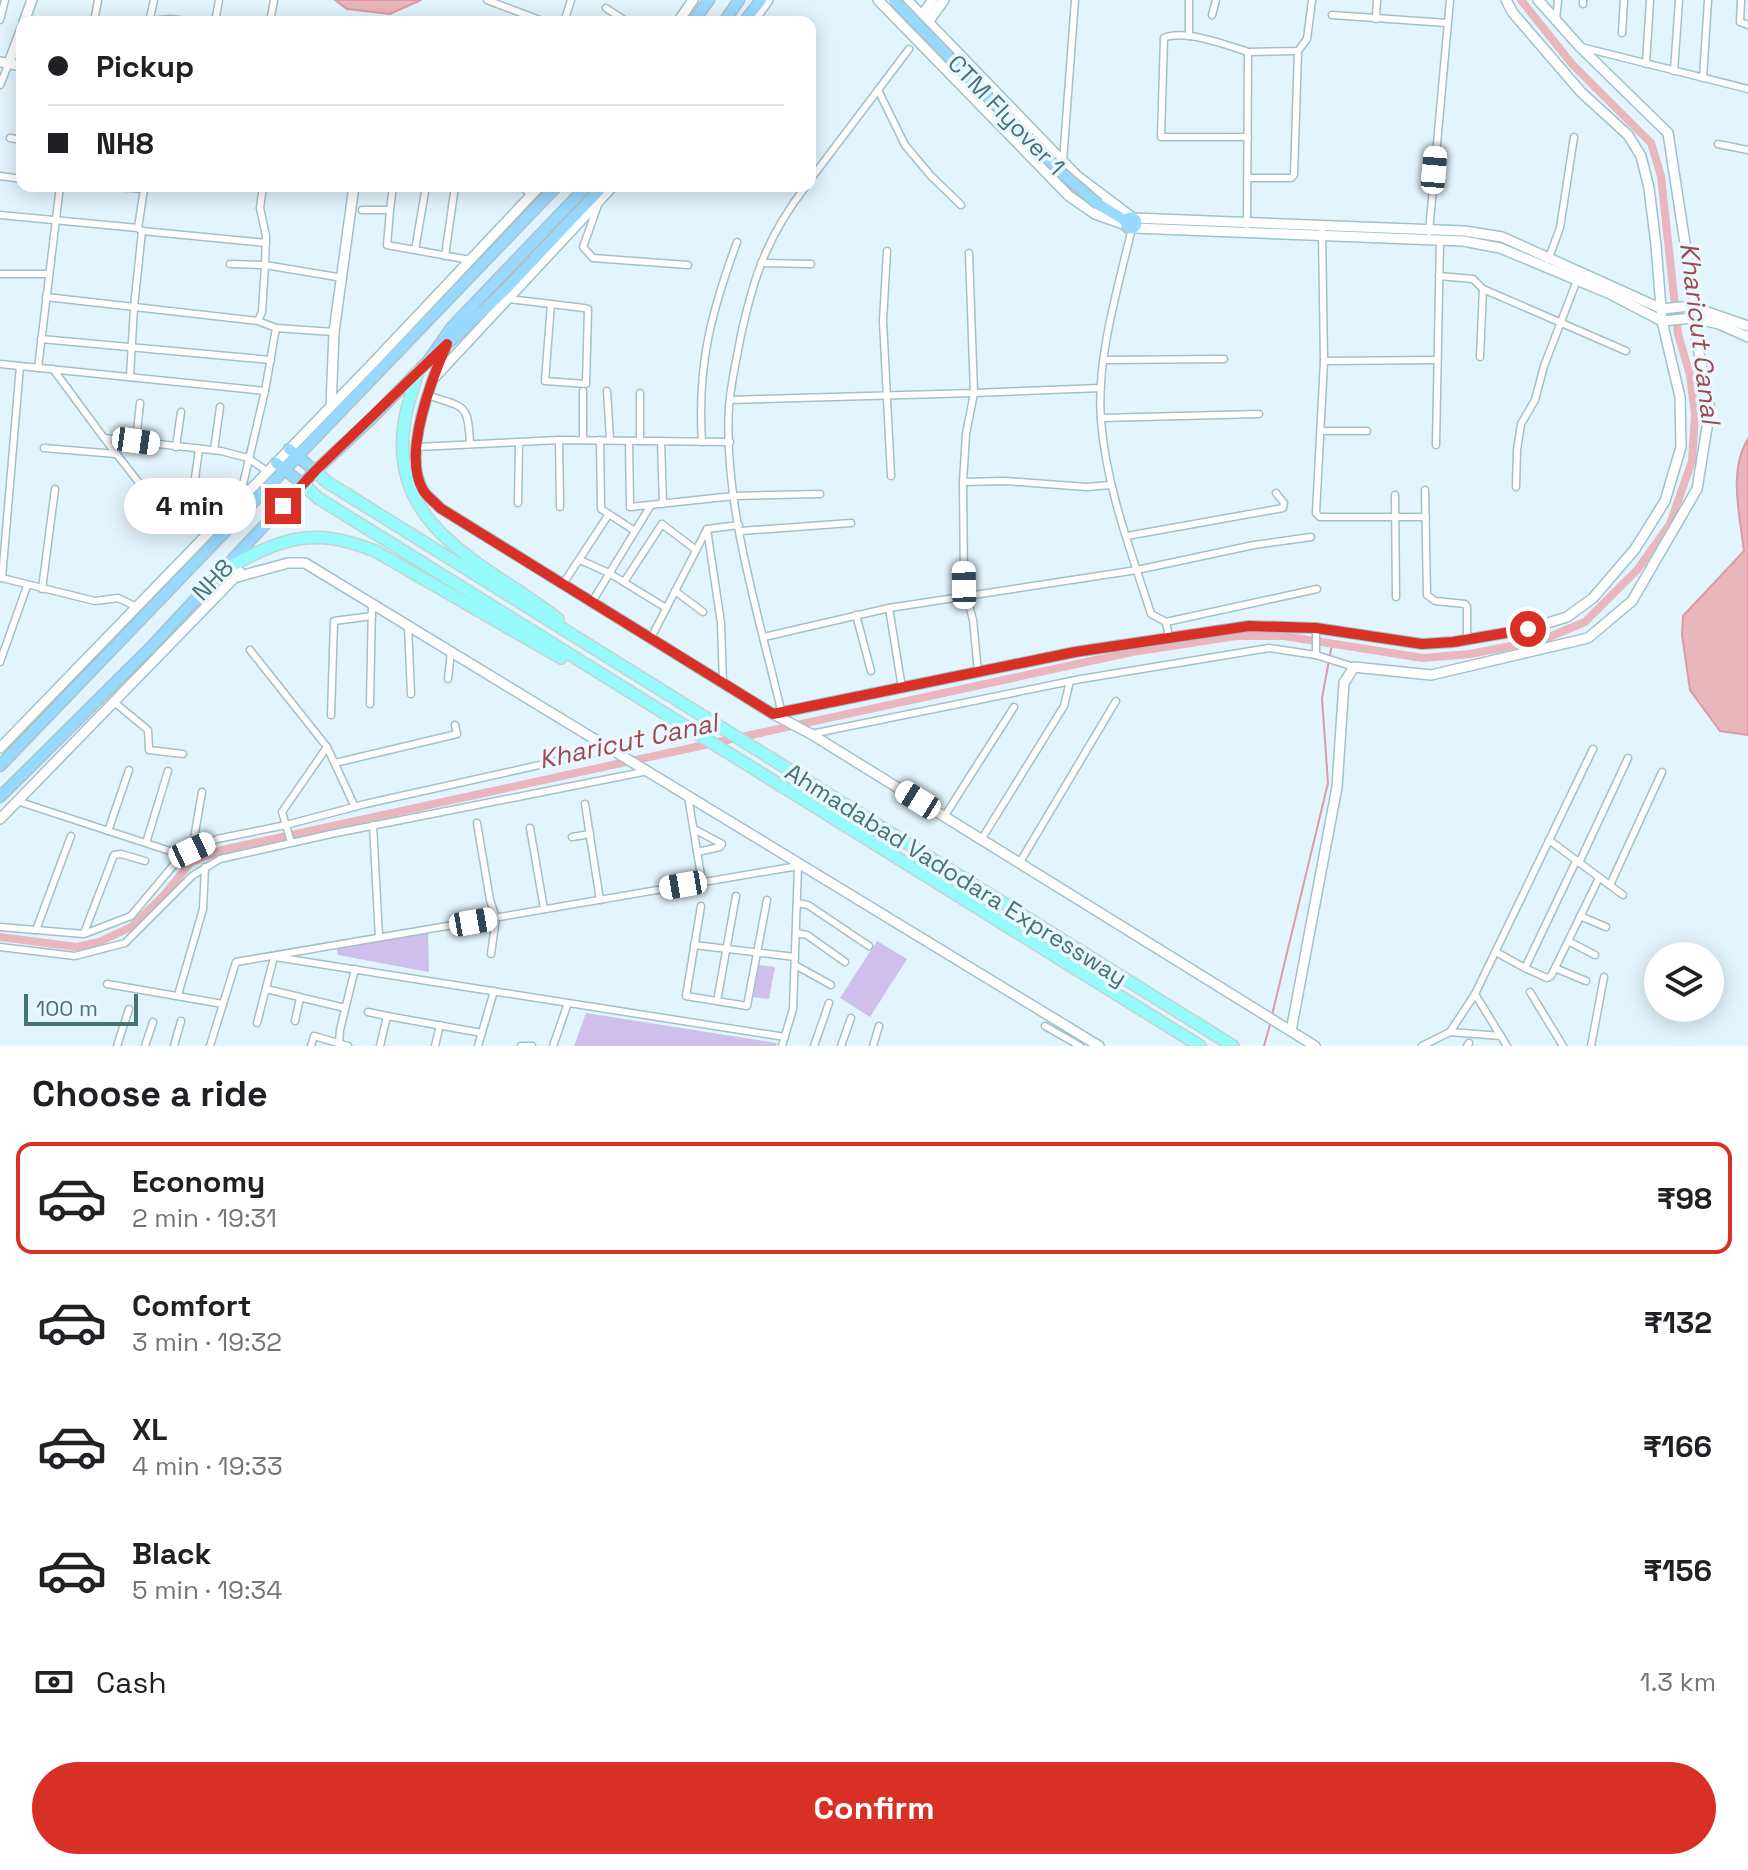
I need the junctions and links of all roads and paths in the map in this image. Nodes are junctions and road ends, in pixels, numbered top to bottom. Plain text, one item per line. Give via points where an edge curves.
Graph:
1 (5, 0) edge
2 (487, 0) edge
3 (761, 0) edge
4 (878, 0) edge
5 (894, 0) edge
6 (907, 0) edge
7 (933, 0) edge
8 (944, 0) edge
9 (1075, 0) edge
10 (1189, 0) edge
11 (1216, 0) edge
12 (1312, 0) edge
13 (1377, 0) edge
14 (1450, 0) edge
15 (1506, 0) edge
16 (1538, 0) edge
17 (1558, 0) edge
18 (1624, 0) edge
19 (1650, 0) edge
20 (1679, 0) edge
21 (1708, 0) edge
22 (1741, 0) edge
23 (606, 8) dead end
24 (1212, 15) dead end
25 (1332, 15) dead end
26 (529, 16) edge
27 (618, 16) edge
28 (749, 16) edge
29 (924, 17) junction
30 (1376, 19) junction
31 (0, 20) edge
32 (1556, 21) junction
33 (1447, 23) junction
34 (1748, 25) edge
35 (1622, 33) dead end
36 (1189, 36) junction
37 (916, 39) junction
38 (16, 40) edge
39 (1580, 47) junction
40 (909, 49) joint
41 (1298, 51) junction
42 (1248, 52) junction
43 (5, 62) edge
44 (1646, 64) junction
45 (1674, 71) junction
46 (1703, 78) junction
47 (0, 85) edge
48 (1748, 89) edge
49 (878, 90) junction
50 (1248, 137) junction
51 (1574, 137) dead end
52 (10, 138) dead end
53 (16, 139) edge
54 (1718, 144) dead end
55 (1748, 150) edge
56 (1063, 161) junction
57 (816, 172) edge
58 (1248, 178) junction
59 (59, 192) edge
60 (144, 192) edge
61 (262, 192) edge
62 (353, 192) edge
63 (392, 192) edge
64 (425, 192) edge
65 (454, 192) edge
66 (528, 192) edge
67 (534, 192) edge
68 (551, 192) edge
69 (581, 192) edge
70 (597, 192) edge
71 (607, 192) edge
72 (802, 192) edge
73 (531, 195) junction
74 (599, 201) junction
75 (961, 205) dead end
76 (362, 210) dead end
77 (390, 210) junction
78 (0, 215) edge
79 (55, 221) junction
80 (1130, 224) junction
81 (1247, 227) junction
82 (140, 230) junction
83 (1322, 230) junction
84 (1429, 234) junction
85 (1440, 240) junction
86 (737, 242) dead end
87 (266, 243) junction
88 (415, 250) junction
89 (887, 251) dead end
90 (969, 253) dead end
91 (445, 256) junction
92 (470, 260) junction
93 (1547, 262) junction
94 (761, 263) junction
95 (230, 264) dead end
96 (811, 264) dead end
97 (265, 265) junction
98 (688, 265) dead end
99 (0, 274) edge
100 (48, 274) junction
101 (1439, 276) junction
102 (343, 278) junction
103 (1577, 280) junction
104 (1483, 289) junction
105 (46, 297) junction
106 (509, 299) junction
107 (551, 304) junction
108 (134, 307) junction
109 (1663, 309) junction
110 (1695, 313) junction
111 (258, 321) junction
112 (1665, 321) junction
113 (1560, 323) junction
114 (1748, 326) edge
115 (276, 328) junction
116 (334, 332) junction
117 (1748, 337) edge
118 (41, 339) junction
119 (447, 344) junction
120 (133, 348) junction
121 (1626, 351) dead end
122 (1480, 357) dead end
123 (1224, 359) dead end
124 (271, 360) junction
125 (1105, 360) junction
126 (1437, 360) junction
127 (428, 361) junction
128 (1324, 361) junction
129 (0, 364) edge
130 (20, 366) junction
131 (38, 368) junction
132 (53, 369) junction
133 (418, 372) junction
134 (130, 377) junction
135 (431, 381) junction
136 (1101, 388) junction
137 (265, 391) junction
138 (583, 391) dead end
139 (607, 391) dead end
140 (640, 393) dead end
141 (974, 393) junction
142 (426, 395) junction
143 (885, 395) junction
144 (730, 400) junction
145 (140, 403) dead end
146 (331, 406) junction
147 (220, 407) dead end
148 (181, 412) dead end
149 (1259, 414) dead end
150 (1101, 418) junction
151 (1322, 431) junction
152 (1367, 431) dead end
153 (104, 438) junction
154 (559, 440) junction
155 (583, 440) junction
156 (600, 440) junction
157 (610, 440) junction
158 (136, 441) junction
159 (629, 441) junction
160 (640, 441) junction
161 (661, 441) junction
162 (519, 442) junction
163 (702, 442) junction
164 (730, 442) junction
165 (470, 444) junction
166 (1436, 445) dead end
167 (176, 447) junction
168 (417, 447) junction
169 (44, 448) dead end
170 (199, 449) junction
171 (214, 450) junction
172 (292, 452) junction
173 (116, 454) junction
174 (248, 458) junction
175 (276, 468) junction
176 (315, 471) junction
177 (891, 476) dead end
178 (963, 482) junction
179 (304, 485) junction
180 (1110, 485) junction
181 (1516, 487) dead end
182 (55, 489) dead end
183 (1425, 490) dead end
184 (147, 493) dead end
185 (193, 493) dead end
186 (1276, 493) dead end
187 (820, 494) dead end
188 (1395, 495) dead end
189 (734, 496) junction
190 (240, 501) junction
191 (518, 503) dead end
192 (663, 504) junction
193 (651, 505) junction
194 (560, 507) dead end
195 (609, 514) junction
196 (1395, 517) junction
197 (1426, 517) junction
198 (851, 523) dead end
199 (740, 528) junction
200 (707, 529) junction
201 (635, 531) junction
202 (1127, 536) junction
203 (1311, 537) dead end
204 (696, 550) junction
205 (249, 556) junction
206 (580, 560) junction
207 (223, 570) junction
208 (1137, 570) junction
209 (609, 573) junction
210 (237, 577) junction
211 (1, 578) edge
212 (624, 582) junction
213 (563, 584) junction
214 (27, 586) junction
215 (42, 589) junction
216 (1317, 589) dead end
217 (675, 591) junction
218 (968, 597) junction
219 (1396, 597) dead end
220 (152, 600) junction
221 (592, 602) junction
222 (372, 604) junction
223 (137, 607) junction
224 (666, 608) junction
225 (889, 608) junction
226 (703, 612) dead end
227 (856, 615) junction
228 (372, 616) junction
229 (1166, 622) junction
230 (408, 625) junction
231 (1316, 628) junction
232 (109, 635) junction
233 (764, 637) junction
234 (1169, 637) junction
235 (651, 638) junction
236 (1467, 640) junction
237 (118, 643) junction
238 (584, 643) junction
239 (152, 646) junction
240 (250, 650) dead end
241 (451, 651) junction
242 (161, 655) junction
243 (1316, 655) junction
244 (0, 662) edge
245 (1354, 667) junction
246 (871, 671) dead end
247 (978, 672) junction
248 (448, 679) dead end
249 (609, 680) junction
250 (1070, 681) junction
251 (723, 683) junction
252 (902, 688) junction
253 (411, 694) dead end
254 (1116, 701) dead end
255 (114, 702) junction
256 (370, 704) dead end
257 (1014, 707) dead end
258 (777, 712) junction
259 (331, 715) dead end
260 (455, 725) dead end
261 (811, 734) junction
262 (61, 736) junction
263 (71, 745) junction
264 (327, 747) junction
265 (0, 748) edge
266 (613, 749) junction
267 (1593, 749) dead end
268 (183, 754) dead end
269 (1628, 758) dead end
270 (335, 763) junction
271 (0, 766) edge
272 (129, 770) dead end
273 (168, 771) dead end
274 (648, 771) junction
275 (1662, 772) dead end
276 (202, 792) dead end
277 (688, 796) junction
278 (0, 797) edge
279 (17, 801) junction
280 (585, 804) dead end
281 (355, 807) junction
282 (944, 817) junction
283 (0, 819) edge
284 (477, 823) dead end
285 (286, 825) junction
286 (373, 825) junction
287 (530, 828) dead end
288 (694, 829) junction
289 (108, 831) junction
290 (590, 834) junction
291 (71, 836) dead end
292 (572, 837) dead end
293 (981, 840) junction
294 (1549, 840) junction
295 (291, 842) junction
296 (146, 843) junction
297 (192, 850) junction
298 (697, 852) junction
299 (182, 855) junction
300 (145, 861) dead end
301 (1020, 862) junction
302 (1578, 862) junction
303 (798, 866) junction
304 (205, 867) junction
305 (1599, 878) junction
306 (702, 882) junction
307 (1610, 885) junction
308 (1623, 895) dead end
309 (736, 896) dead end
310 (600, 900) junction
311 (767, 900) dead end
312 (797, 903) junction
313 (701, 906) dead end
314 (544, 909) junction
315 (1580, 916) junction
316 (496, 918) junction
317 (0, 927) edge
318 (1606, 927) dead end
319 (36, 930) junction
320 (796, 933) junction
321 (84, 934) junction
322 (379, 937) junction
323 (1568, 941) junction
324 (694, 945) junction
325 (869, 946) dead end
326 (0, 947) edge
327 (727, 949) junction
328 (1496, 952) junction
329 (757, 953) junction
330 (491, 954) dead end
331 (1595, 955) dead end
332 (272, 956) junction
333 (795, 961) junction
334 (845, 962) dead end
335 (1525, 968) junction
336 (1555, 968) junction
337 (355, 969) junction
338 (1604, 977) dead end
339 (1586, 981) dead end
340 (107, 984) dead end
341 (831, 985) dead end
342 (266, 989) junction
343 (494, 991) junction
344 (1530, 992) dead end
345 (1475, 994) junction
346 (178, 995) junction
347 (300, 998) junction
348 (717, 1001) junction
349 (568, 1003) junction
350 (728, 1003) junction
351 (829, 1003) dead end
352 (223, 1004) junction
353 (345, 1008) junction
354 (129, 1009) dead end
355 (368, 1012) dead end
356 (727, 1013) dead end
357 (387, 1016) junction
358 (851, 1018) dead end
359 (181, 1021) dead end
360 (295, 1021) dead end
361 (153, 1022) dead end
362 (257, 1023) dead end
363 (440, 1025) junction
364 (879, 1026) dead end
365 (1045, 1026) dead end
366 (1291, 1031) junction
367 (1450, 1032) junction
368 (482, 1033) junction
369 (1501, 1036) junction
370 (1067, 1038) junction
371 (785, 1043) edge
372 (1561, 1043) edge
373 (339, 1044) junction
374 (1093, 1044) edge
375 (117, 1046) edge
376 (145, 1046) edge
377 (174, 1046) edge
378 (210, 1046) edge
379 (311, 1046) edge
380 (348, 1046) edge
381 (380, 1046) edge
382 (435, 1046) edge
383 (478, 1046) edge
384 (521, 1046) edge
385 (532, 1046) edge
386 (553, 1046) edge
387 (814, 1046) edge
388 (841, 1046) edge
389 (873, 1046) edge
390 (1063, 1046) edge
391 (1080, 1046) edge
392 (1200, 1046) edge
393 (1233, 1046) edge
394 (1315, 1046) edge
395 (1422, 1046) edge
396 (1507, 1046) edge
397 (1551, 1046) edge
398 (1591, 1046) edge

1 - 31 street
2 - 26 street
3 - 28 main road
4 - 37 street
5 - 80 main road, CTM Flyover 1, bridge via 1063,174
6 - 29 street
7 - 29 street
8 - 29 street
9 - 56 street
10 - 36 street
11 - 24 street
12 - 41 street via 1307,39
13 - 30 street
14 - 33 street
15 - 109 street via 1641,156
16 - 32 street
17 - 32 street
18 - 35 street
19 - 44 street
20 - 45 street
21 - 46 street
22 - 34 street via 1740,22
23 - 27 street
25 - 30 street
29 - 37 street
29 - 56 street
30 - 33 street
32 - 39 street
33 - 84 street
36 - 42 street
36 - 50 street via 1164,38 1161,137
37 - 40 street
37 - 80 street via 1069,196 1095,214
38 - 43 street
39 - 44 street
39 - 110 street via 1668,133
40 - 49 street
41 - 42 street
41 - 58 street via 1294,175
42 - 50 street
43 - 47 street
44 - 45 street
45 - 46 street
46 - 48 street
49 - 57 street
49 - 75 street via 905,145
50 - 58 street
51 - 93 street via 1560,228
52 - 53 street
54 - 55 street
56 - 80 street
58 - 81 street
59 - 79 street
60 - 82 street
61 - 87 street
62 - 102 street
63 - 77 street
64 - 88 street
65 - 91 street
66 - 73 street
67 - 73 street
68 - 172 main road, NH8
69 - 127 main road, NH8 via 452,327
70 - 119 main road
71 - 74 street
72 - 94 street via 775,230
73 - 92 street
74 - 98 street via 583,247 593,258
74 - 106 street
76 - 77 street
77 - 88 street via 387,245
78 - 79 street
79 - 82 street
79 - 100 street
80 - 81 street
80 - 125 street
81 - 83 street
82 - 87 street
82 - 108 street
83 - 84 street
83 - 128 street
84 - 85 street
84 - 93 street via 1464,231 1502,237
85 - 93 street via 1500,248
85 - 101 street
86 - 163 street via 704,351
87 - 97 street
88 - 91 street
89 - 143 street
90 - 141 street
91 - 92 street
92 - 146 street
93 - 103 street
93 - 109 street
94 - 96 street
94 - 144 street
95 - 97 street
97 - 102 street
97 - 111 street
99 - 100 street
100 - 105 street
101 - 104 street via 1473,279
101 - 126 street
102 - 116 street
103 - 112 street
103 - 113 street
104 - 113 street
104 - 122 street
105 - 108 street
105 - 118 street
106 - 107 street
106 - 135 street
107 - 107 street via 588,309 586,384 545,381
108 - 111 street
108 - 120 street
109 - 110 street
109 - 112 street
110 - 112 street
110 - 114 street
110 - 117 street
110 - 245 street via 1710,409 1697,489 1632,601 1588,638 1559,645 1431,675
111 - 115 street
112 - 236 street via 1680,397 1681,447 1653,522 1616,573 1567,617
113 - 121 street
113 - 181 street via 1535,400 1521,424
115 - 116 street
115 - 124 street
116 - 146 street
118 - 120 street
118 - 131 street
119 - 127 main road
119 - 135 street
120 - 124 street
120 - 134 street
123 - 125 street
124 - 137 street
125 - 136 street
126 - 128 street
126 - 166 street
127 - 133 main road, NH8
128 - 151 street
129 - 130 street
130 - 131 street
130 - 211 street
131 - 132 street
132 - 134 street
132 - 153 street
133 - 176 main road, NH8
133 - 238 highway via 403,425 404,458 412,490 428,520 452,545
134 - 137 street
135 - 142 street
136 - 141 street
136 - 150 street
137 - 174 street
138 - 155 street
139 - 157 street
140 - 160 street
141 - 143 street
141 - 178 street
142 - 165 street via 461,407 469,417
142 - 168 street
143 - 144 street
143 - 177 street
144 - 164 street
145 - 158 street
146 - 172 street
147 - 171 street
148 - 167 street
149 - 150 street
150 - 180 street
151 - 152 street
151 - 196 street via 1317,516
153 - 158 street
153 - 173 street
154 - 155 street
154 - 162 street
154 - 194 street
155 - 156 street
156 - 157 street
156 - 195 street via 601,509
157 - 159 street
158 - 167 street
159 - 160 street
159 - 193 street via 630,507
160 - 161 street
161 - 163 street
161 - 192 street
162 - 165 street
162 - 191 street
163 - 164 street
164 - 189 street
165 - 168 street
167 - 170 street
168 - 213 street via 414,461 422,489 440,508
169 - 173 street
170 - 171 street
170 - 185 street
171 - 174 street
172 - 175 main road, NH8
172 - 176 main road
173 - 184 street
174 - 175 street
174 - 190 street
175 - 179 main road
175 - 190 street
175 - 220 main road, NH8
176 - 179 main road, NH8
176 - 238 highway, Ahmadabad Vadodara Expressway
178 - 180 street
178 - 218 street
179 - 207 main road, NH8
179 - 249 highway, Ahmadabad Vadodara Expressway
180 - 202 street
182 - 215 street
183 - 197 street
186 - 202 street via 1283,508
187 - 189 street
188 - 196 street
189 - 192 street
189 - 199 street
190 - 220 street
192 - 193 street
193 - 201 street
195 - 201 street
195 - 206 street
196 - 197 street
196 - 219 street
197 - 236 street via 1427,595 1465,604
198 - 199 street
199 - 200 street
199 - 233 street
200 - 204 street
200 - 251 street via 721,623
201 - 209 street
202 - 208 street
203 - 208 street
204 - 212 street via 662,524
204 - 217 street
205 - 207 highway
205 - 210 street
205 - 249 highway via 309,537 348,540 581,670
206 - 209 street
206 - 213 street
207 - 239 main road, NH8
208 - 218 street
208 - 229 street via 1151,614
209 - 212 street
209 - 221 street
210 - 222 street via 305,563
210 - 242 street
211 - 214 street
212 - 224 street
213 - 221 street
214 - 215 street
214 - 244 street
215 - 223 street via 95,601 118,598
216 - 229 street
217 - 224 street
217 - 226 street
218 - 225 street
218 - 247 street
220 - 223 street
220 - 237 main road, NH8
221 - 235 street
222 - 228 street
222 - 230 street
223 - 232 street
224 - 235 street
225 - 227 street
225 - 252 street
227 - 233 street
227 - 246 street
228 - 256 street
228 - 259 street via 334,621
229 - 234 street
230 - 241 street
230 - 253 street
231 - 234 street via 1249,626
231 - 236 street via 1422,644
231 - 243 street
232 - 237 main road
232 - 265 street
233 - 258 street
234 - 247 street
235 - 251 street
237 - 271 main road, NH8
238 - 393 highway, Ahmadabad Vadodara Expressway
239 - 242 street
239 - 262 main road, NH8
240 - 264 street
241 - 248 street
241 - 266 street
242 - 255 street
243 - 245 street
243 - 250 street via 1269,648
245 - 366 street via 1344,683 1337,787
247 - 252 street
249 - 392 highway, Ahmadabad Vadodara Expressway
250 - 261 street
250 - 293 street via 1064,706
251 - 258 street
252 - 258 street
254 - 301 street
255 - 263 street
255 - 268 street via 148,730 149,750
257 - 282 street
258 - 261 street
260 - 270 street via 457,734
261 - 282 street
262 - 263 main road
262 - 278 main road, NH8
263 - 279 street
264 - 270 street
264 - 285 street via 282,812
266 - 274 street
266 - 281 street
267 - 294 street
269 - 302 street
270 - 281 street
272 - 289 street
273 - 296 street
274 - 277 street
274 - 286 street
275 - 307 street
276 - 297 street
277 - 288 street
277 - 303 street
279 - 283 street
279 - 289 street
280 - 290 street
281 - 285 street
282 - 293 street
284 - 316 street
285 - 295 street
285 - 297 street via 217,839
286 - 295 street
286 - 322 street
287 - 314 street
288 - 298 street
288 - 298 street via 722,844
289 - 296 street
290 - 292 street
290 - 310 street
291 - 319 street
293 - 301 street
294 - 302 street
294 - 328 street
295 - 304 street
296 - 299 street
297 - 299 street
298 - 306 street
299 - 321 street via 131,916
300 - 321 street via 114,855
301 - 366 street
302 - 305 street
302 - 335 street
303 - 306 street
303 - 312 street
303 - 374 street
304 - 326 street via 125,943 75,956
304 - 346 street via 203,909
305 - 307 street
305 - 315 street
306 - 310 street
307 - 308 street
309 - 327 street
310 - 314 street
311 - 329 street
312 - 320 street
312 - 325 street
313 - 324 street
314 - 316 street
315 - 318 street
315 - 323 street
316 - 322 street
316 - 330 street
317 - 319 street
319 - 321 street
320 - 333 street
320 - 334 street
322 - 332 street
323 - 331 street
323 - 336 street
324 - 327 street
324 - 348 street via 686,996
327 - 329 street
327 - 348 street
328 - 335 street
328 - 345 street
329 - 333 street
329 - 350 street via 747,1006
332 - 337 street
332 - 342 street
332 - 352 street via 236,962
333 - 341 street
333 - 371 street
335 - 336 street via 1547,978
336 - 339 street
337 - 343 street
337 - 353 street
338 - 398 street
340 - 346 street
342 - 347 street
342 - 362 street
343 - 349 street
343 - 368 street
344 - 372 street
345 - 367 street
345 - 369 street
346 - 352 street
347 - 353 street
347 - 360 street
348 - 350 street
349 - 371 street
349 - 386 street
350 - 356 street
351 - 387 street
352 - 378 street
353 - 373 street
354 - 375 street
355 - 357 street
357 - 363 street
357 - 381 street
358 - 388 street
359 - 377 street
361 - 376 street
363 - 368 street
363 - 382 street
364 - 389 street
365 - 370 street
366 - 394 street
367 - 369 street
367 - 395 street
368 - 383 street
369 - 396 street
370 - 390 street
370 - 391 street
372 - 397 street
373 - 379 street via 314,1036
373 - 380 street
384 - 385 street

